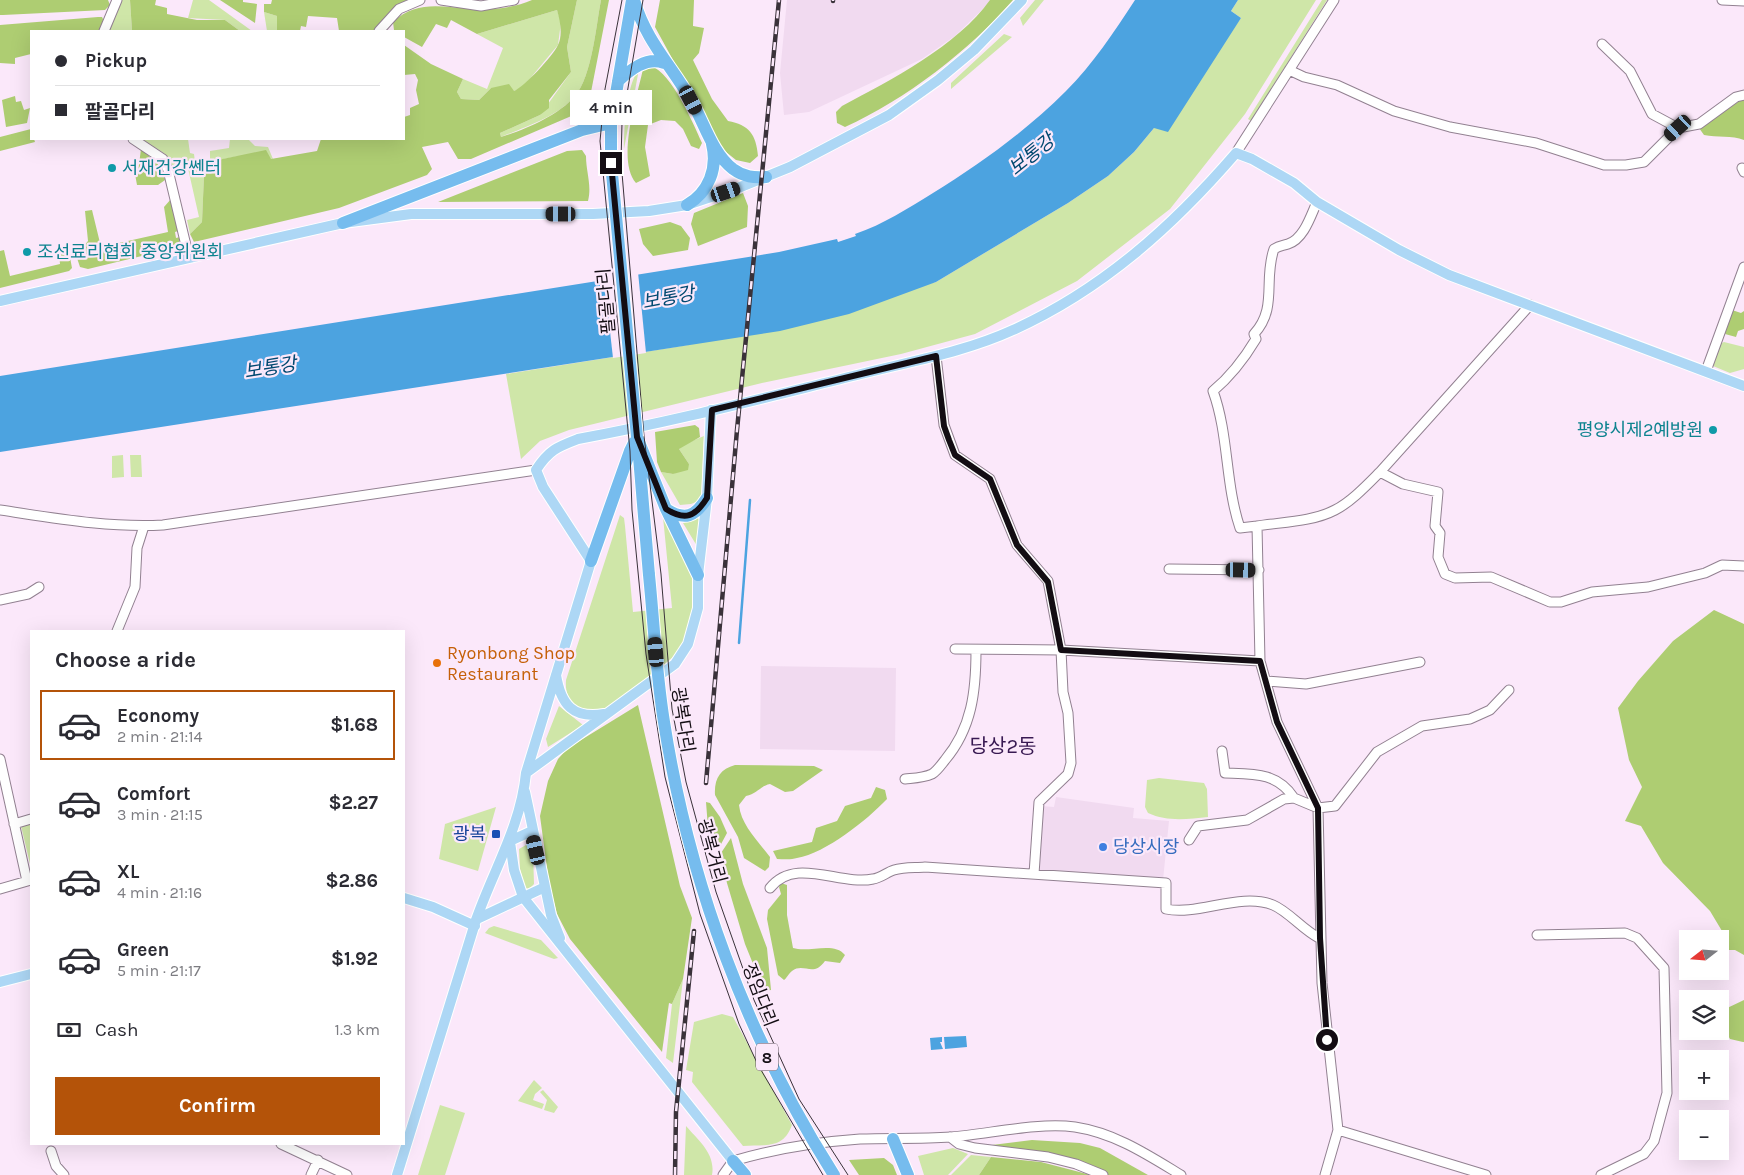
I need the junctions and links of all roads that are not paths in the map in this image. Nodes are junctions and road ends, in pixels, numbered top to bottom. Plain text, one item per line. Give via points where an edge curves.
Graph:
1 (117, 0) edge
2 (420, 0) edge
3 (441, 0) edge
4 (514, 0) edge
5 (633, 0) edge
6 (1022, 0) edge
7 (1334, 0) edge
8 (1722, 0) edge
9 (1744, 2) edge
10 (104, 30) edge
11 (380, 30) edge
12 (1602, 44) dead end
13 (664, 63) junction
14 (1289, 70) junction
15 (618, 81) junction
16 (1744, 95) edge
17 (610, 123) junction
18 (1678, 128) junction
19 (711, 139) junction
20 (134, 140) edge
21 (1236, 153) junction
22 (766, 177) junction
23 (1317, 202) junction
24 (687, 205) junction
25 (343, 222) junction
26 (189, 258) junction
27 (1744, 267) edge
28 (0, 301) edge
29 (1530, 305) junction
30 (936, 356) junction
31 (1706, 371) junction
32 (1744, 386) edge
33 (712, 410) junction
34 (637, 437) junction
35 (536, 470) junction
36 (1380, 472) junction
37 (707, 498) junction
38 (666, 509) junction
39 (0, 510) edge
40 (144, 526) junction
41 (1257, 526) junction
42 (591, 561) junction
43 (1744, 566) edge
44 (1169, 569) dead end
45 (1259, 570) junction
46 (698, 575) junction
47 (39, 587) dead end
48 (0, 600) edge
49 (117, 630) edge
50 (955, 649) dead end
51 (976, 650) junction
52 (1061, 650) junction
53 (1260, 661) junction
54 (1420, 662) dead end
55 (556, 675) junction
56 (1266, 682) junction
57 (1509, 690) dead end
58 (608, 713) junction
59 (1222, 751) dead end
60 (0, 759) edge
61 (526, 773) junction
62 (905, 779) dead end
63 (676, 780) joint
64 (524, 787) junction
65 (1294, 798) junction
66 (1318, 808) junction
67 (30, 819) edge
68 (14, 824) junction
69 (532, 831) junction
70 (1189, 840) dead end
71 (510, 841) junction
72 (1034, 874) junction
73 (29, 880) edge
74 (545, 888) junction
75 (770, 888) dead end
76 (0, 889) edge
77 (523, 897) junction
78 (405, 898) edge
79 (476, 923) junction
80 (717, 930) joint
81 (1538, 935) dead end
82 (1320, 938) junction
83 (564, 948) junction
84 (30, 974) edge
85 (0, 982) edge
86 (1338, 1130) junction
87 (950, 1137) junction
88 (893, 1138) junction
89 (283, 1145) edge
90 (50, 1150) dead end
91 (318, 1160) junction
92 (733, 1161) junction
93 (61, 1174) edge
94 (310, 1175) edge
95 (347, 1175) edge
96 (397, 1175) edge
97 (723, 1175) edge
98 (745, 1175) edge
99 (834, 1175) edge
100 (908, 1175) edge
101 (1103, 1175) edge
102 (1182, 1175) edge
103 (1325, 1175) edge
104 (1486, 1175) edge
105 (1601, 1175) edge

1 - 10 street
2 - 11 street via 399,9
3 - 4 street via 481,6
5 - 13 highway
5 - 15 highway, 8
6 - 22 main road via 974,50 912,99 845,140
7 - 14 street
8 - 9 street
12 - 18 street via 1630,71 1652,114
13 - 15 highway via 658,60 637,66
13 - 19 highway via 691,100
14 - 18 street via 1336,85 1394,111 1450,127 1536,143 1604,165 1644,162
14 - 21 street
15 - 17 highway, 8
16 - 18 street via 1736,97 1698,124
17 - 25 highway via 582,130
17 - 34 highway, 팔골다리 / 8, bridge
19 - 22 highway via 734,169 753,178
19 - 24 highway via 713,174 702,192
20 - 26 street via 163,159
21 - 23 main road via 1294,183
21 - 30 main road via 1211,183 1152,241 1083,291 1013,330
22 - 24 main road
23 - 29 main road via 1449,275
23 - 41 street via 1300,236 1274,249 1268,278 1267,314 1245,356 1213,391 1228,455 1234,512 1240,528
24 - 25 main road via 667,210 601,214 411,214
25 - 26 main road
26 - 28 main road
27 - 31 street
29 - 31 main road
29 - 36 street
30 - 33 main road
30 - 52 street via 944,426 955,455 990,479 1017,545 1048,582
31 - 32 main road
33 - 35 main road via 557,446 545,455
33 - 37 main road
34 - 38 highway
34 - 42 highway
34 - 63 highway, 광복다리 / 8, bridge via 664,721
35 - 40 street
35 - 42 main road
36 - 41 street via 1336,510 1315,517
36 - 43 street via 1403,484 1438,492 1435,526 1440,533 1438,557 1445,574 1455,578 1490,577 1550,602 1561,602 1592,592 1648,587 1705,573 1722,565
37 - 38 highway via 700,510 693,514 685,516
37 - 46 main road
38 - 46 highway
39 - 40 street via 66,520
40 - 49 street via 137,548 135,587
41 - 45 street
42 - 55 main road
44 - 45 street
45 - 53 street
46 - 58 main road via 698,608 688,644 674,664
47 - 48 street via 28,594
50 - 51 street
51 - 52 street
51 - 62 street via 972,710 966,730 934,773
52 - 53 street
52 - 72 street via 1072,763 1068,774 1039,802
53 - 56 street
54 - 56 street via 1306,684
55 - 58 main road via 566,703 575,712 592,716
55 - 61 main road
56 - 66 street via 1277,722
57 - 66 street via 1490,710 1470,719 1422,726 1377,752 1335,806
58 - 61 main road
59 - 65 street via 1225,773 1279,780
60 - 68 street
61 - 64 main road
63 - 80 highway, 광복거리 / 8, bridge
64 - 69 main road
64 - 71 main road
65 - 66 street
65 - 70 street via 1270,804 1247,820 1198,826
66 - 82 street
67 - 68 street
68 - 73 street
69 - 71 main road
69 - 74 main road
71 - 77 main road via 514,870
71 - 79 main road
72 - 75 street via 925,868 894,870 872,879 798,873 782,876
72 - 82 street via 1166,884 1166,909 1177,912 1229,902 1274,905
73 - 76 street
74 - 77 main road
74 - 83 main road
77 - 79 main road
77 - 83 main road
78 - 79 main road
79 - 96 main road
80 - 99 highway, 정임다리 / 8, bridge via 759,1040 792,1105
81 - 105 street via 1625,933 1637,938 1664,968 1667,1093 1654,1140 1644,1154
82 - 86 street via 1327,1040
83 - 92 main road
84 - 85 main road
86 - 103 street
86 - 104 street
87 - 88 street
87 - 101 street via 959,1144 975,1148 1048,1157 1084,1166
87 - 102 street via 1074,1127 1119,1140
88 - 92 street via 816,1145
88 - 100 highway
89 - 91 street
90 - 93 street
91 - 94 street
91 - 95 street
92 - 97 street
92 - 98 highway

